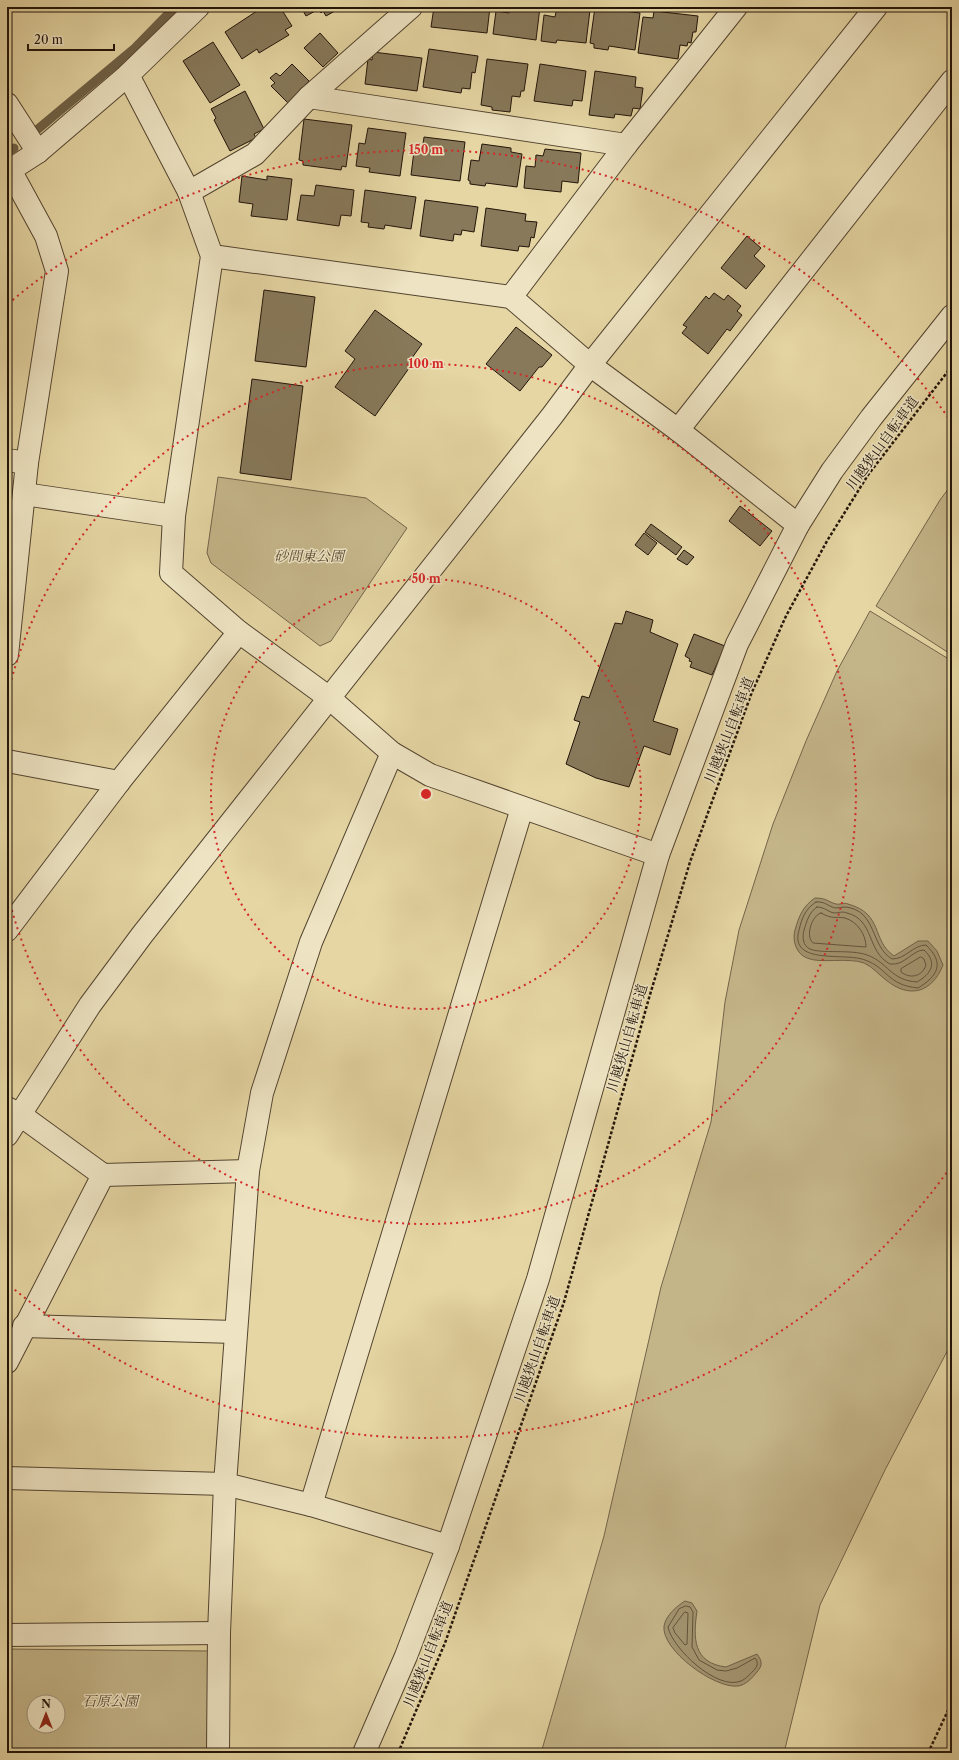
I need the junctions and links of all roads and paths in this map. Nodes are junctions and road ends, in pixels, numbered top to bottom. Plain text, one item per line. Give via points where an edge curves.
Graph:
1 (198, 7) edge
2 (411, 7) edge
3 (734, 7) edge
4 (876, 7) edge
5 (128, 75) junction
6 (952, 81) edge
7 (309, 97) junction
8 (7, 104) edge
9 (626, 145) junction
10 (38, 152) junction
11 (8, 171) edge
12 (189, 192) junction
13 (212, 256) junction
14 (511, 296) junction
15 (952, 316) edge
16 (590, 365) junction
17 (952, 366) edge
18 (678, 430) junction
19 (17, 462) edge
20 (24, 494) junction
21 (174, 516) junction
22 (798, 525) junction
23 (9, 620) edge
24 (239, 632) junction
25 (7, 655) edge
26 (328, 697) junction
27 (392, 753) junction
28 (7, 761) edge
29 (119, 782) junction
30 (522, 808) junction
31 (658, 855) junction
32 (9, 924) edge
33 (13, 1111) edge
34 (7, 1135) edge
35 (248, 1171) junction
36 (104, 1174) junction
37 (24, 1326) junction
38 (235, 1332) junction
39 (7, 1362) edge
40 (7, 1478) edge
41 (224, 1484) junction
42 (311, 1505) junction
43 (448, 1546) junction
44 (219, 1633) junction
45 (7, 1635) edge
46 (952, 1702) edge
47 (218, 1753) edge
48 (364, 1753) edge
49 (398, 1753) edge
50 (928, 1753) edge

1 - 5 street
2 - 7 street
3 - 9 street
4 - 16 street
5 - 10 street
5 - 12 street
6 - 18 street
7 - 9 street
7 - 12 street via 255,154
8 - 10 street
9 - 14 street
10 - 11 street
11 - 19 street via 46,236 57,271
12 - 13 street
13 - 14 street
13 - 21 street
14 - 16 street
15 - 22 street via 832,470
16 - 18 street
16 - 26 street
17 - 49 path, 川越狭山自転車道 via 868,475 827,541 786,616 752,692 690,862 648,998 564,1302 445,1643
18 - 22 street
19 - 20 street
20 - 21 street
20 - 23 street
21 - 24 street via 171,573
22 - 31 street via 737,644
23 - 25 street
24 - 26 street
24 - 29 street
26 - 27 street
26 - 33 street via 142,935
27 - 30 street via 430,775
27 - 35 street via 311,942 262,1092
28 - 29 street
29 - 32 street
30 - 31 street
30 - 42 street
31 - 43 street via 538,1279
33 - 34 street
33 - 36 street
35 - 36 street
35 - 38 street
36 - 37 street
37 - 38 street
37 - 39 street
38 - 41 street
40 - 41 street
41 - 42 street
41 - 44 street
42 - 43 street
43 - 48 street via 406,1656
44 - 45 street
44 - 47 street
46 - 50 path

